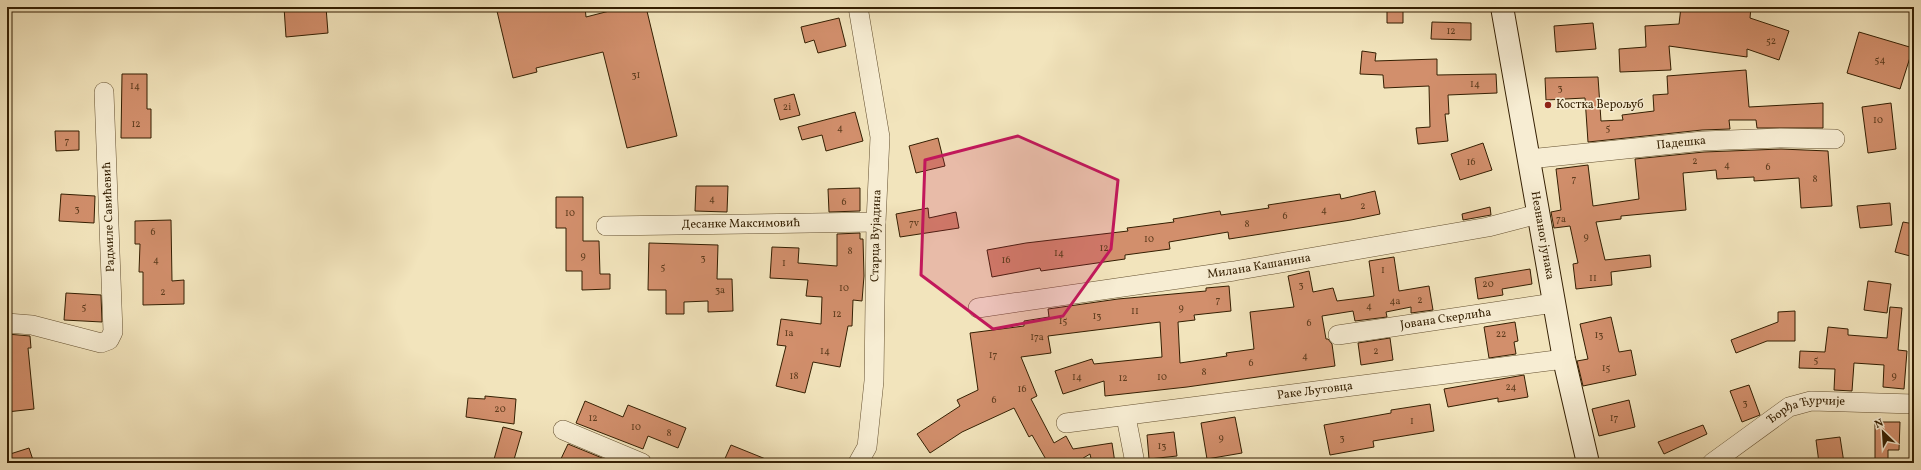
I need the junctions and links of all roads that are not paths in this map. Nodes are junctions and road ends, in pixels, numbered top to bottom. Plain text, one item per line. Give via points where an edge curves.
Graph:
1 (858, 7) edge
2 (1502, 7) edge
3 (104, 92) dead end
4 (1835, 139) dead end
5 (1529, 159) junction
6 (1538, 214) junction
7 (876, 222) junction
8 (606, 226) dead end
9 (1554, 303) junction
10 (978, 308) dead end
11 (7, 323) edge
12 (1338, 335) dead end
13 (1564, 359) junction
14 (1914, 404) edge
15 (1126, 417) junction
16 (1066, 423) dead end
17 (563, 430) dead end
18 (642, 463) edge
19 (858, 463) edge
20 (1135, 463) edge
21 (1588, 463) edge
22 (1712, 463) edge

1 - 7 street, Старца Вујадина via 880,136
2 - 5 street, Незнаног јунака
3 - 11 street, Радмиле Савићевић via 113,332 109,340 101,343 32,325
4 - 5 street, Падешка via 1703,141
5 - 6 street, Незнаног јунака
6 - 9 street, Незнаног јунака
6 - 10 street, Милана Кашанина via 1488,228 1234,271
7 - 8 street, Десанке Максимовић
7 - 19 street, Старца Вујадина via 874,381 867,447
9 - 12 street, Јована Скерлића
9 - 13 street, Незнаног јунака
13 - 15 street, Раке Љутовца
13 - 21 street, Незнаног јунака
14 - 22 street, Ђорђа Ћурчије via 1811,401 1789,407
15 - 16 street, Раке Љутовца
15 - 20 street
17 - 18 street

